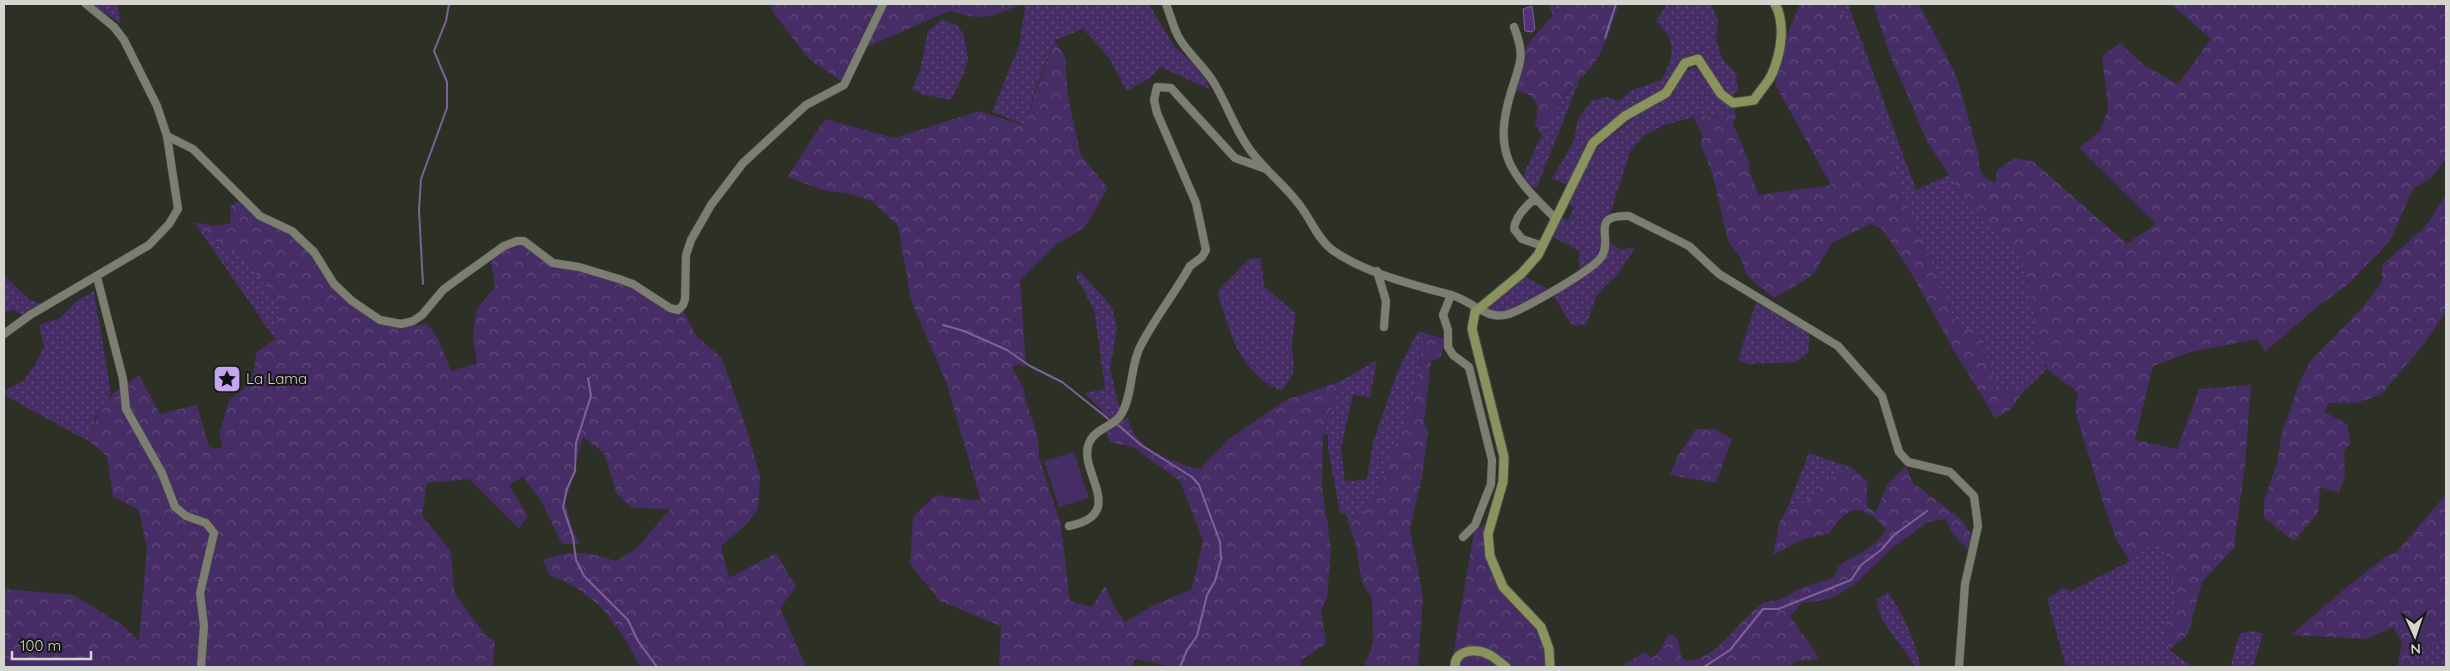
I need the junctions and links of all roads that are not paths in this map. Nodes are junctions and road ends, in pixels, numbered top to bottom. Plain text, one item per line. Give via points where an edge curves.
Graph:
1 (86, 4) edge
2 (883, 4) edge
3 (1166, 4) edge
4 (1775, 4) edge
5 (1514, 27) dead end
6 (167, 136) junction
7 (1266, 169) junction
8 (1537, 201) junction
9 (1556, 219) junction
10 (1543, 246) junction
11 (1377, 271) junction
12 (97, 277) junction
13 (1451, 295) junction
14 (1478, 308) junction
15 (1384, 327) dead end
16 (4, 334) edge
17 (1069, 526) dead end
18 (1463, 537) dead end
19 (200, 667) edge
20 (1455, 667) edge
21 (1506, 667) edge
22 (1550, 667) edge
23 (1959, 667) edge

1 - 6 street via 114,27 124,40 157,106
2 - 6 street via 844,85 806,105 743,163 712,205 686,255 684,299 678,310 633,284 553,263 530,245 517,241 504,246 454,281 413,321 401,324 380,320 334,284 314,252 292,231 260,216 193,149
3 - 7 street via 1177,35 1215,85 1248,148
4 - 9 main road via 1779,12 1781,41 1772,74 1754,100 1733,103 1721,94 1698,59 1685,63 1666,93 1625,116 1593,143
5 - 8 street via 1522,48 1504,114 1504,147 1519,182
6 - 12 street via 178,209 169,224 149,244
7 - 11 street via 1297,201 1330,248
7 - 17 street via 1235,158 1171,88 1157,86 1154,100 1157,113 1196,203 1206,250 1190,266 1140,348 1130,388 1116,422 1094,435 1089,444 1090,466 1098,497 1096,511 1089,520
8 - 9 street
8 - 10 street via 1527,205 1517,218 1514,229 1522,239
9 - 10 main road
10 - 14 main road via 1521,274
11 - 13 street
11 - 15 street via 1386,301
12 - 16 street via 30,315
12 - 19 street via 123,379 126,409 162,472 175,507 186,516 206,523 214,532 200,593 204,626
13 - 14 street
13 - 18 street via 1443,315 1448,330 1448,347 1469,367 1492,460 1491,484 1475,525
14 - 22 main road via 1472,318 1472,330 1505,472 1490,520 1490,556 1503,587 1541,627 1549,649
14 - 23 street via 1495,316 1511,313 1587,270 1603,255 1603,232 1610,218 1629,216 1689,246 1719,274 1838,346 1882,396 1899,452 1908,462 1950,472 1974,496 1978,526 1965,584
20 - 21 main road via 1460,654 1474,651 1490,654

